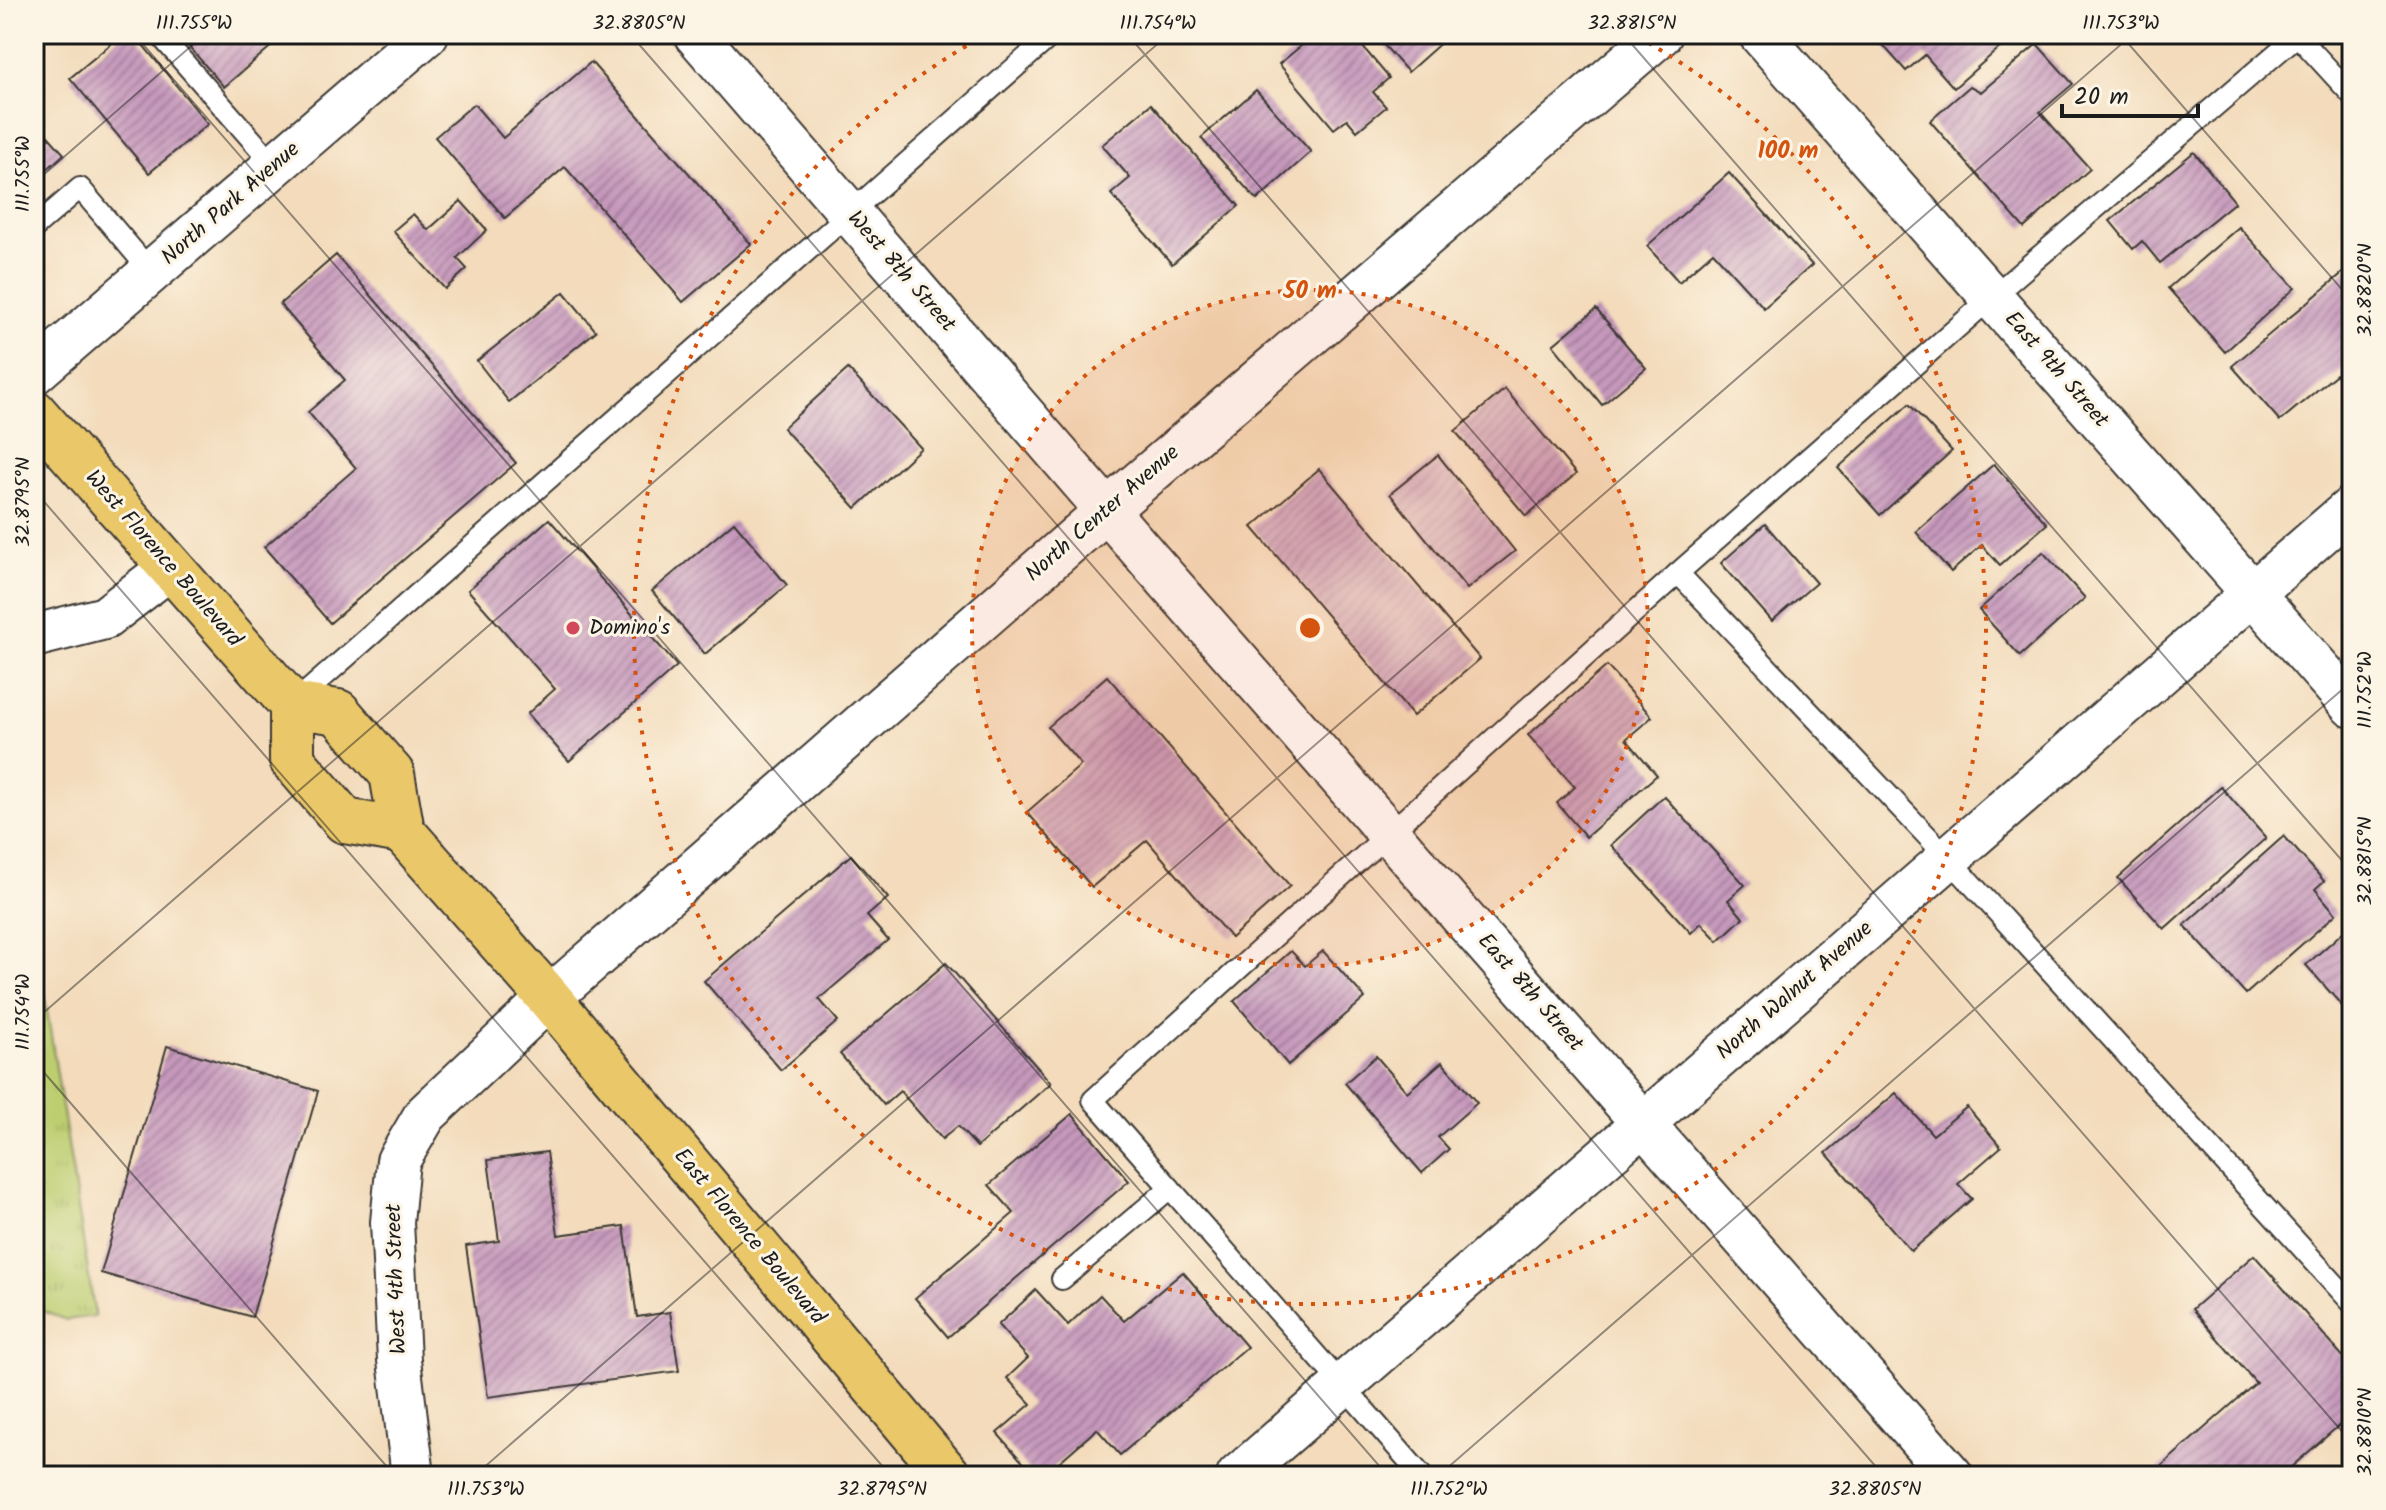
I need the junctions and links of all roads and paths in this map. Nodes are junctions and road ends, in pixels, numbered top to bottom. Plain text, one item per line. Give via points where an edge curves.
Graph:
1 (159, 34) edge
2 (427, 34) edge
3 (695, 34) edge
4 (1053, 34) edge
5 (1661, 34) edge
6 (1760, 34) edge
7 (2298, 34) edge
8 (2352, 95) edge
9 (275, 166) junction
10 (850, 213) junction
11 (34, 228) edge
12 (152, 273) junction
13 (1992, 297) junction
14 (34, 373) edge
15 (34, 412) edge
16 (2352, 507) edge
17 (1106, 511) junction
18 (171, 567) junction
19 (1678, 573) junction
20 (2253, 593) junction
21 (34, 636) edge
22 (292, 705) junction
23 (2352, 706) edge
24 (402, 831) junction
25 (1390, 833) junction
26 (1948, 858) junction
27 (549, 998) junction
28 (1644, 1123) junction
29 (1170, 1188) junction
30 (1062, 1279) dead end
31 (2352, 1303) edge
32 (1342, 1386) junction
33 (413, 1476) edge
34 (949, 1476) edge
35 (1238, 1476) edge
36 (1422, 1476) edge
37 (1952, 1476) edge

1 - 9 lane
2 - 9 street, North Park Avenue
3 - 10 street, West 8th Street
4 - 10 lane
5 - 17 street, North Center Avenue
6 - 13 street, East 9th Street
7 - 8 lane
7 - 13 lane
9 - 12 street, North Park Avenue
10 - 17 street, West 8th Street
10 - 22 lane
11 - 12 lane via 80,188
12 - 14 street, North Park Avenue
13 - 19 lane
13 - 20 street, East 9th Street
15 - 18 main road, West Florence Boulevard
16 - 20 street, North Walnut Avenue
17 - 25 street, East 8th Street
17 - 27 street, North Center Avenue
18 - 21 street via 105,618
18 - 22 main road, West Florence Boulevard
19 - 25 lane
19 - 26 lane
20 - 23 street, East 9th Street
20 - 26 street, North Walnut Avenue
22 - 24 main road via 338,712 392,774
22 - 24 main road via 292,760 345,821
24 - 27 main road
25 - 28 street, East 8th Street
25 - 29 lane via 1093,1100
26 - 28 street, North Walnut Avenue
26 - 31 lane
27 - 33 street, West 4th Street via 425,1115 398,1161 392,1222 399,1360
27 - 34 main road, East Florence Boulevard
28 - 32 street, North Walnut Avenue
28 - 37 street, East 8th Street
29 - 30 lane
29 - 32 lane
32 - 35 street, North Walnut Avenue
32 - 36 lane

